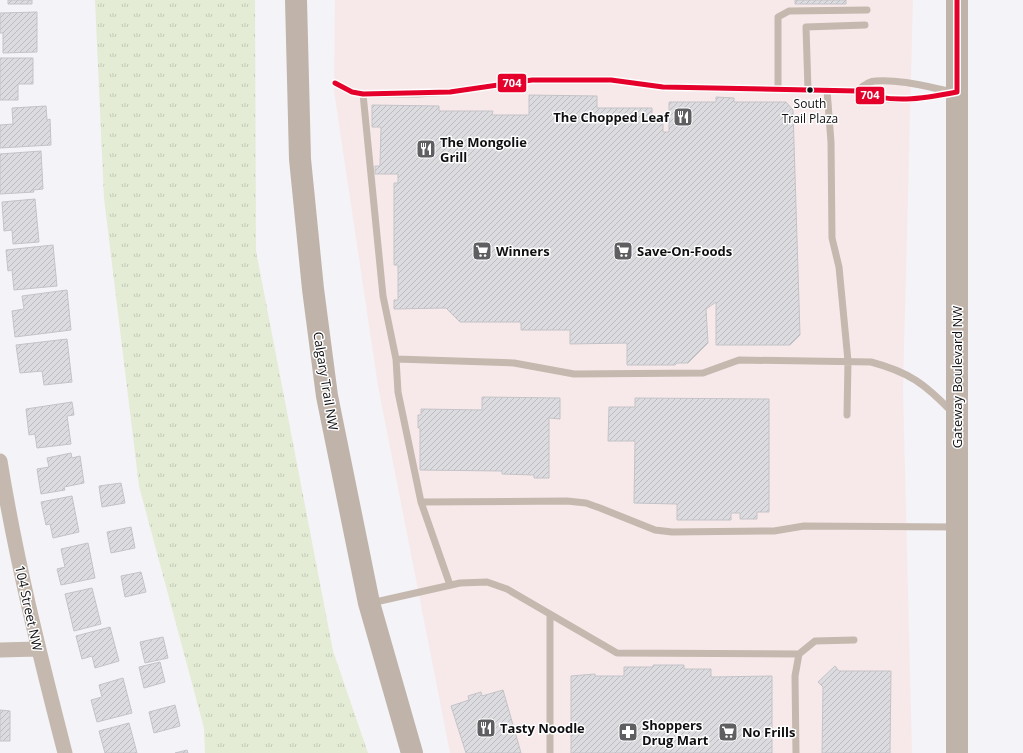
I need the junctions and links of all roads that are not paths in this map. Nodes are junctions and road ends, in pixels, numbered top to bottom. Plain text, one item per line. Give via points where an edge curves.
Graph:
1 (296, 0) edge
2 (957, 0) edge
3 (867, 10) dead end
4 (865, 25) dead end
5 (335, 83) dead end
6 (778, 89) junction
7 (808, 90) junction
8 (827, 90) junction
9 (857, 91) junction
10 (957, 92) junction
11 (363, 94) junction
12 (396, 359) junction
13 (848, 361) junction
14 (847, 415) dead end
15 (957, 416) junction
16 (0, 461) edge
17 (421, 502) junction
18 (957, 527) junction
19 (450, 585) junction
20 (369, 603) junction
21 (550, 614) junction
22 (854, 640) dead end
23 (38, 649) junction
24 (0, 650) edge
25 (800, 654) junction
26 (65, 753) edge
27 (412, 753) edge
28 (550, 753) edge
29 (796, 753) edge
30 (957, 753) edge

1 - 20 highway, Calgary Trail NW via 300,160 313,289 327,396
2 - 10 highway, Gateway Boulevard NW
3 - 6 lane via 789,11 778,17
4 - 7 lane via 806,26
5 - 11 lane via 352,92
6 - 7 lane
6 - 11 lane via 663,87 611,80 532,80 450,92
7 - 8 lane
8 - 9 lane
8 - 13 lane via 832,142 832,238 839,267
9 - 10 lane via 870,97 887,100 915,100
9 - 10 lane via 867,83 875,81
10 - 15 highway, Gateway Boulevard NW
11 - 12 lane via 383,296
12 - 13 lane via 514,363 574,374 703,373 739,360
12 - 17 lane via 398,392
13 - 14 lane
13 - 15 lane via 871,362 914,378
15 - 18 highway, Gateway Boulevard NW
16 - 23 street, 104 Street NW
17 - 18 lane via 586,503 655,530 672,532 774,531 804,526
17 - 19 lane
18 - 30 highway, Gateway Boulevard NW
19 - 20 lane
19 - 21 lane via 470,582 500,585
20 - 27 highway, Calgary Trail NW
21 - 25 lane via 617,653
21 - 28 lane
22 - 25 lane via 815,640
23 - 24 street
23 - 26 street, 104 Street NW
25 - 29 lane via 795,676

